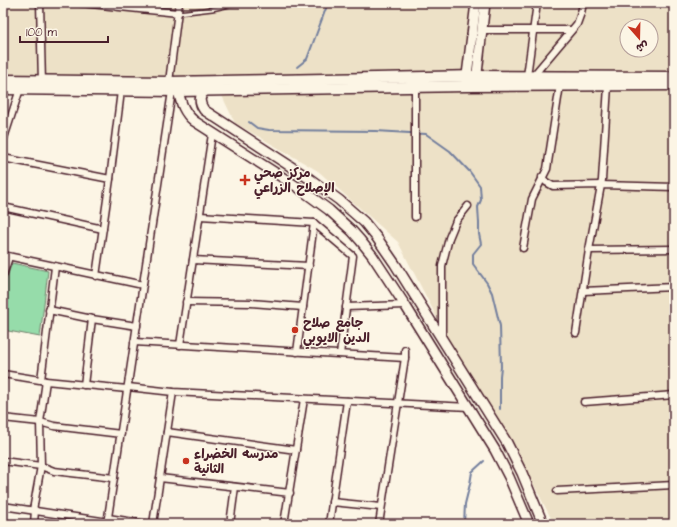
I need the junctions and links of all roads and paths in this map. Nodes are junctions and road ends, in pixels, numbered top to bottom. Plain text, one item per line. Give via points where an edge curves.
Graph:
1 (40, 3) edge
2 (81, 3) edge
3 (179, 3) edge
4 (238, 3) edge
5 (476, 3) edge
6 (485, 3) edge
7 (537, 3) edge
8 (583, 3) edge
9 (178, 13) junction
10 (482, 30) junction
11 (534, 30) junction
12 (571, 30) junction
13 (530, 76) junction
14 (674, 76) edge
15 (3, 80) edge
16 (471, 81) junction
17 (42, 85) junction
18 (674, 85) edge
19 (415, 86) junction
20 (560, 86) junction
21 (608, 86) junction
22 (173, 88) junction
23 (3, 89) edge
24 (20, 89) junction
25 (207, 90) junction
26 (121, 91) junction
27 (212, 134) junction
28 (3, 141) edge
29 (3, 158) edge
30 (542, 177) junction
31 (110, 179) junction
32 (601, 185) junction
33 (674, 187) edge
34 (468, 206) dead end
35 (3, 207) edge
36 (200, 216) junction
37 (415, 217) dead end
38 (314, 223) junction
39 (103, 229) junction
40 (523, 248) dead end
41 (674, 249) edge
42 (589, 250) junction
43 (6, 256) edge
44 (193, 260) junction
45 (55, 266) junction
46 (309, 266) junction
47 (3, 275) edge
48 (96, 276) junction
49 (143, 285) junction
50 (674, 287) edge
51 (583, 291) junction
52 (186, 302) junction
53 (405, 305) junction
54 (303, 307) junction
55 (346, 307) junction
56 (49, 310) junction
57 (92, 319) junction
58 (137, 326) junction
59 (576, 333) dead end
60 (442, 338) junction
61 (134, 342) junction
62 (180, 345) junction
63 (405, 350) dead end
64 (297, 352) junction
65 (340, 354) junction
66 (405, 358) junction
67 (3, 374) edge
68 (44, 380) junction
69 (84, 385) junction
70 (128, 388) junction
71 (473, 389) junction
72 (173, 392) junction
73 (460, 393) junction
74 (674, 395) edge
75 (304, 399) junction
76 (347, 401) junction
77 (584, 402) dead end
78 (398, 404) junction
79 (469, 407) junction
80 (3, 418) edge
81 (40, 422) junction
82 (167, 432) junction
83 (121, 434) junction
84 (296, 450) junction
85 (3, 461) edge
86 (41, 466) junction
87 (114, 478) junction
88 (160, 478) junction
89 (674, 485) edge
90 (235, 487) junction
91 (557, 491) dead end
92 (290, 493) junction
93 (332, 502) junction
94 (3, 506) edge
95 (381, 507) junction
96 (34, 510) junction
97 (108, 521) edge
98 (34, 524) edge
99 (147, 524) edge
100 (153, 524) edge
101 (230, 524) edge
102 (284, 524) edge
103 (329, 524) edge
104 (378, 524) edge
105 (528, 524) edge
106 (543, 524) edge

1 - 17 street
2 - 9 street
3 - 9 street
4 - 9 lane
5 - 16 street
6 - 10 street
7 - 11 street
8 - 12 street via 579,19
9 - 22 street
10 - 11 street
10 - 16 street
11 - 12 street
11 - 13 street
12 - 13 street
13 - 14 main road
13 - 16 main road
15 - 17 main road
16 - 19 main road
16 - 20 main road
16 - 22 main road
17 - 22 main road
17 - 24 main road
17 - 26 main road
18 - 21 main road
19 - 25 main road
19 - 37 street
20 - 21 main road
20 - 30 street via 546,169
21 - 32 street
22 - 25 main road
22 - 26 main road
22 - 27 street via 187,115
22 - 49 street
23 - 24 main road
24 - 28 street
25 - 60 street via 200,98 204,110 324,189 364,222 395,264
26 - 31 street
27 - 36 street
27 - 53 street via 299,188 338,217 372,255
29 - 31 street
30 - 32 street via 553,186
30 - 40 street via 532,198
31 - 39 street
32 - 33 street
32 - 42 street
34 - 60 street via 456,221 442,266
35 - 39 street
36 - 38 street
36 - 44 street
38 - 46 street
38 - 55 street via 353,256
39 - 48 street
41 - 42 street
42 - 51 street
43 - 45 street
43 - 47 street
44 - 46 street
44 - 52 street
45 - 48 street
45 - 56 street
46 - 54 street
48 - 49 street
49 - 58 street
50 - 51 street
51 - 59 street
52 - 54 street
52 - 62 street
53 - 55 street
53 - 73 street
54 - 64 street
55 - 65 street
56 - 57 street
56 - 68 street
57 - 58 street
57 - 69 street
58 - 61 street
60 - 71 street
61 - 62 street
61 - 70 street
62 - 64 street
63 - 66 street
64 - 65 street
65 - 66 street
66 - 78 street
67 - 68 street
68 - 69 street
68 - 81 street
69 - 70 street
70 - 72 street
70 - 83 street
71 - 73 street
71 - 106 street via 515,457
72 - 75 street
72 - 82 street
73 - 79 street
74 - 77 street
75 - 76 street
75 - 84 street
76 - 78 street
76 - 93 street
78 - 79 street
78 - 95 street
79 - 105 street via 502,463
80 - 81 street
81 - 83 street
81 - 86 street
82 - 84 street
82 - 88 street
83 - 87 street
84 - 92 street
85 - 86 street
86 - 87 street via 54,471
86 - 96 street
87 - 97 street
88 - 90 street
88 - 100 street
89 - 91 street
90 - 92 street
90 - 101 street
92 - 102 street
93 - 95 street
93 - 103 street
94 - 96 street
95 - 104 street
96 - 97 street
96 - 98 street
97 - 99 street

